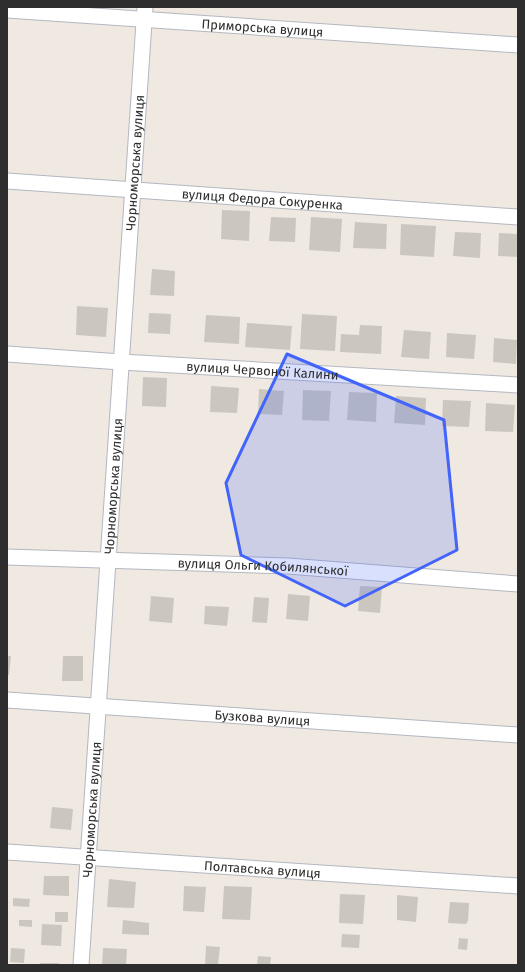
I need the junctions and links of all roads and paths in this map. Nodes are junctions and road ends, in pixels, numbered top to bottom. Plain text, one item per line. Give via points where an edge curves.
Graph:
1 (7, 10) edge
2 (144, 13) edge
3 (518, 45) edge
4 (7, 181) edge
5 (132, 189) junction
6 (518, 217) edge
7 (7, 354) edge
8 (121, 362) junction
9 (518, 385) edge
10 (7, 557) edge
11 (107, 561) junction
12 (518, 584) edge
13 (7, 700) edge
14 (99, 707) junction
15 (518, 735) edge
16 (7, 852) edge
17 (88, 857) junction
18 (518, 886) edge
19 (81, 965) edge

1 - 2 street, Приморська вулиця
2 - 3 street, Приморська вулиця
2 - 5 street, Чорноморська вулиця
4 - 5 street, вулиця Федора Сокуренка
5 - 6 street, вулиця Федора Сокуренка
5 - 8 street, Чорноморська вулиця
7 - 8 street, вулиця Червоної Калини
8 - 9 street, вулиця Червоної Калини
8 - 11 street, Чорноморська вулиця
10 - 11 street, вулиця Ольги Кобилянської
11 - 12 street, вулиця Ольги Кобилянської via 288,566
11 - 14 street, Чорноморська вулиця
13 - 14 street, Бузкова вулиця
14 - 15 street, Бузкова вулиця
14 - 17 street, Чорноморська вулиця
16 - 17 street, Полтавська вулиця
17 - 18 street, Полтавська вулиця
17 - 19 street, Чорноморська вулиця

